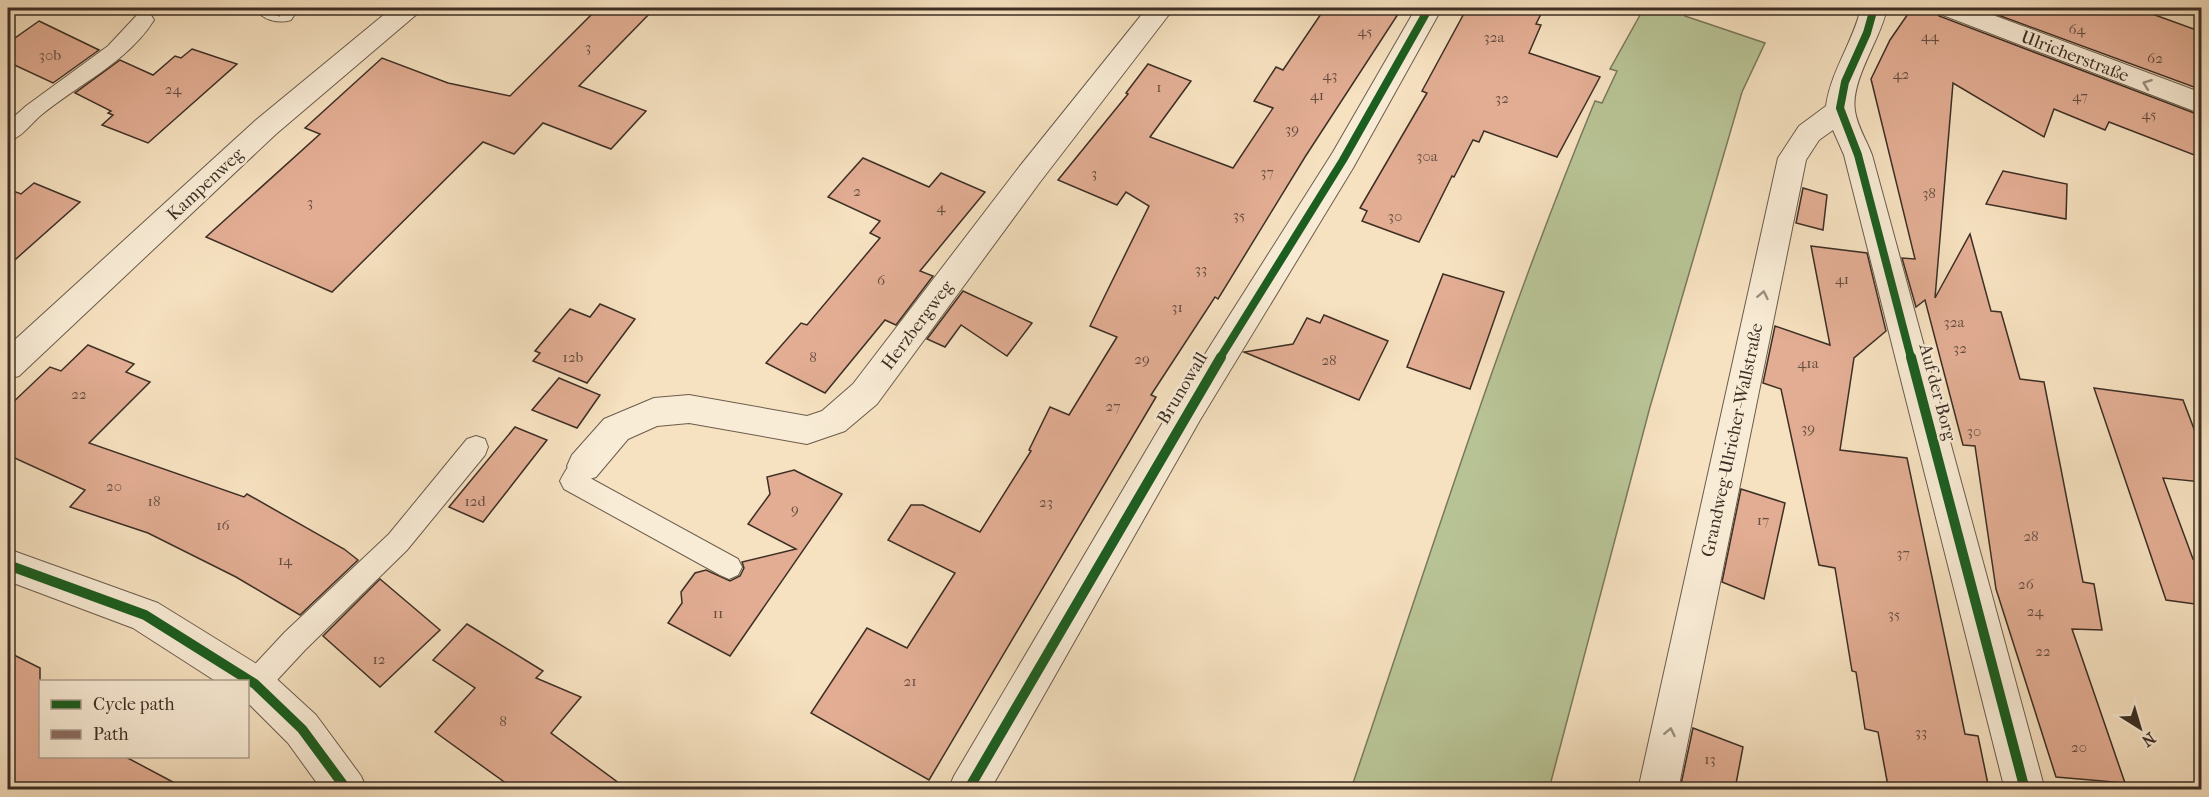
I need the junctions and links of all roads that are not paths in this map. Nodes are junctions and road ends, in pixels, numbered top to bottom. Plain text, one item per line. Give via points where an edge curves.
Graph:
1 (408, 8) edge
2 (1161, 8) edge
3 (1429, 8) edge
4 (1874, 8) edge
5 (1949, 8) edge
6 (144, 20) dead end
7 (2202, 104) edge
8 (1840, 110) junction
9 (8, 134) edge
10 (8, 366) edge
11 (476, 447) dead end
12 (584, 466) joint
13 (8, 565) edge
14 (729, 567) dead end
15 (249, 680) edge
16 (249, 680) edge
17 (255, 684) junction
18 (347, 789) edge
19 (969, 789) edge
20 (1658, 789) edge
21 (2025, 789) edge

1 - 10 street, Kampenweg via 266,127
2 - 12 street, Herzbergweg via 865,394 833,421 807,430 689,409 654,412 616,429
3 - 19 street, Brunowall via 1343,160 1188,410
4 - 8 street via 1847,74
7 -> 5 street, Ulricherstraße
6 - 9 lane via 115,51
20 -> 8 street, Grandweg-Ulricher-Wallstraße via 1792,158 1809,133
8 - 21 street, Auf der Borg via 1858,155
11 - 17 lane via 398,542 295,640
12 - 14 lane via 573,481
13 - 16 street via 145,615
15 - 17 street
17 - 18 street via 302,729

